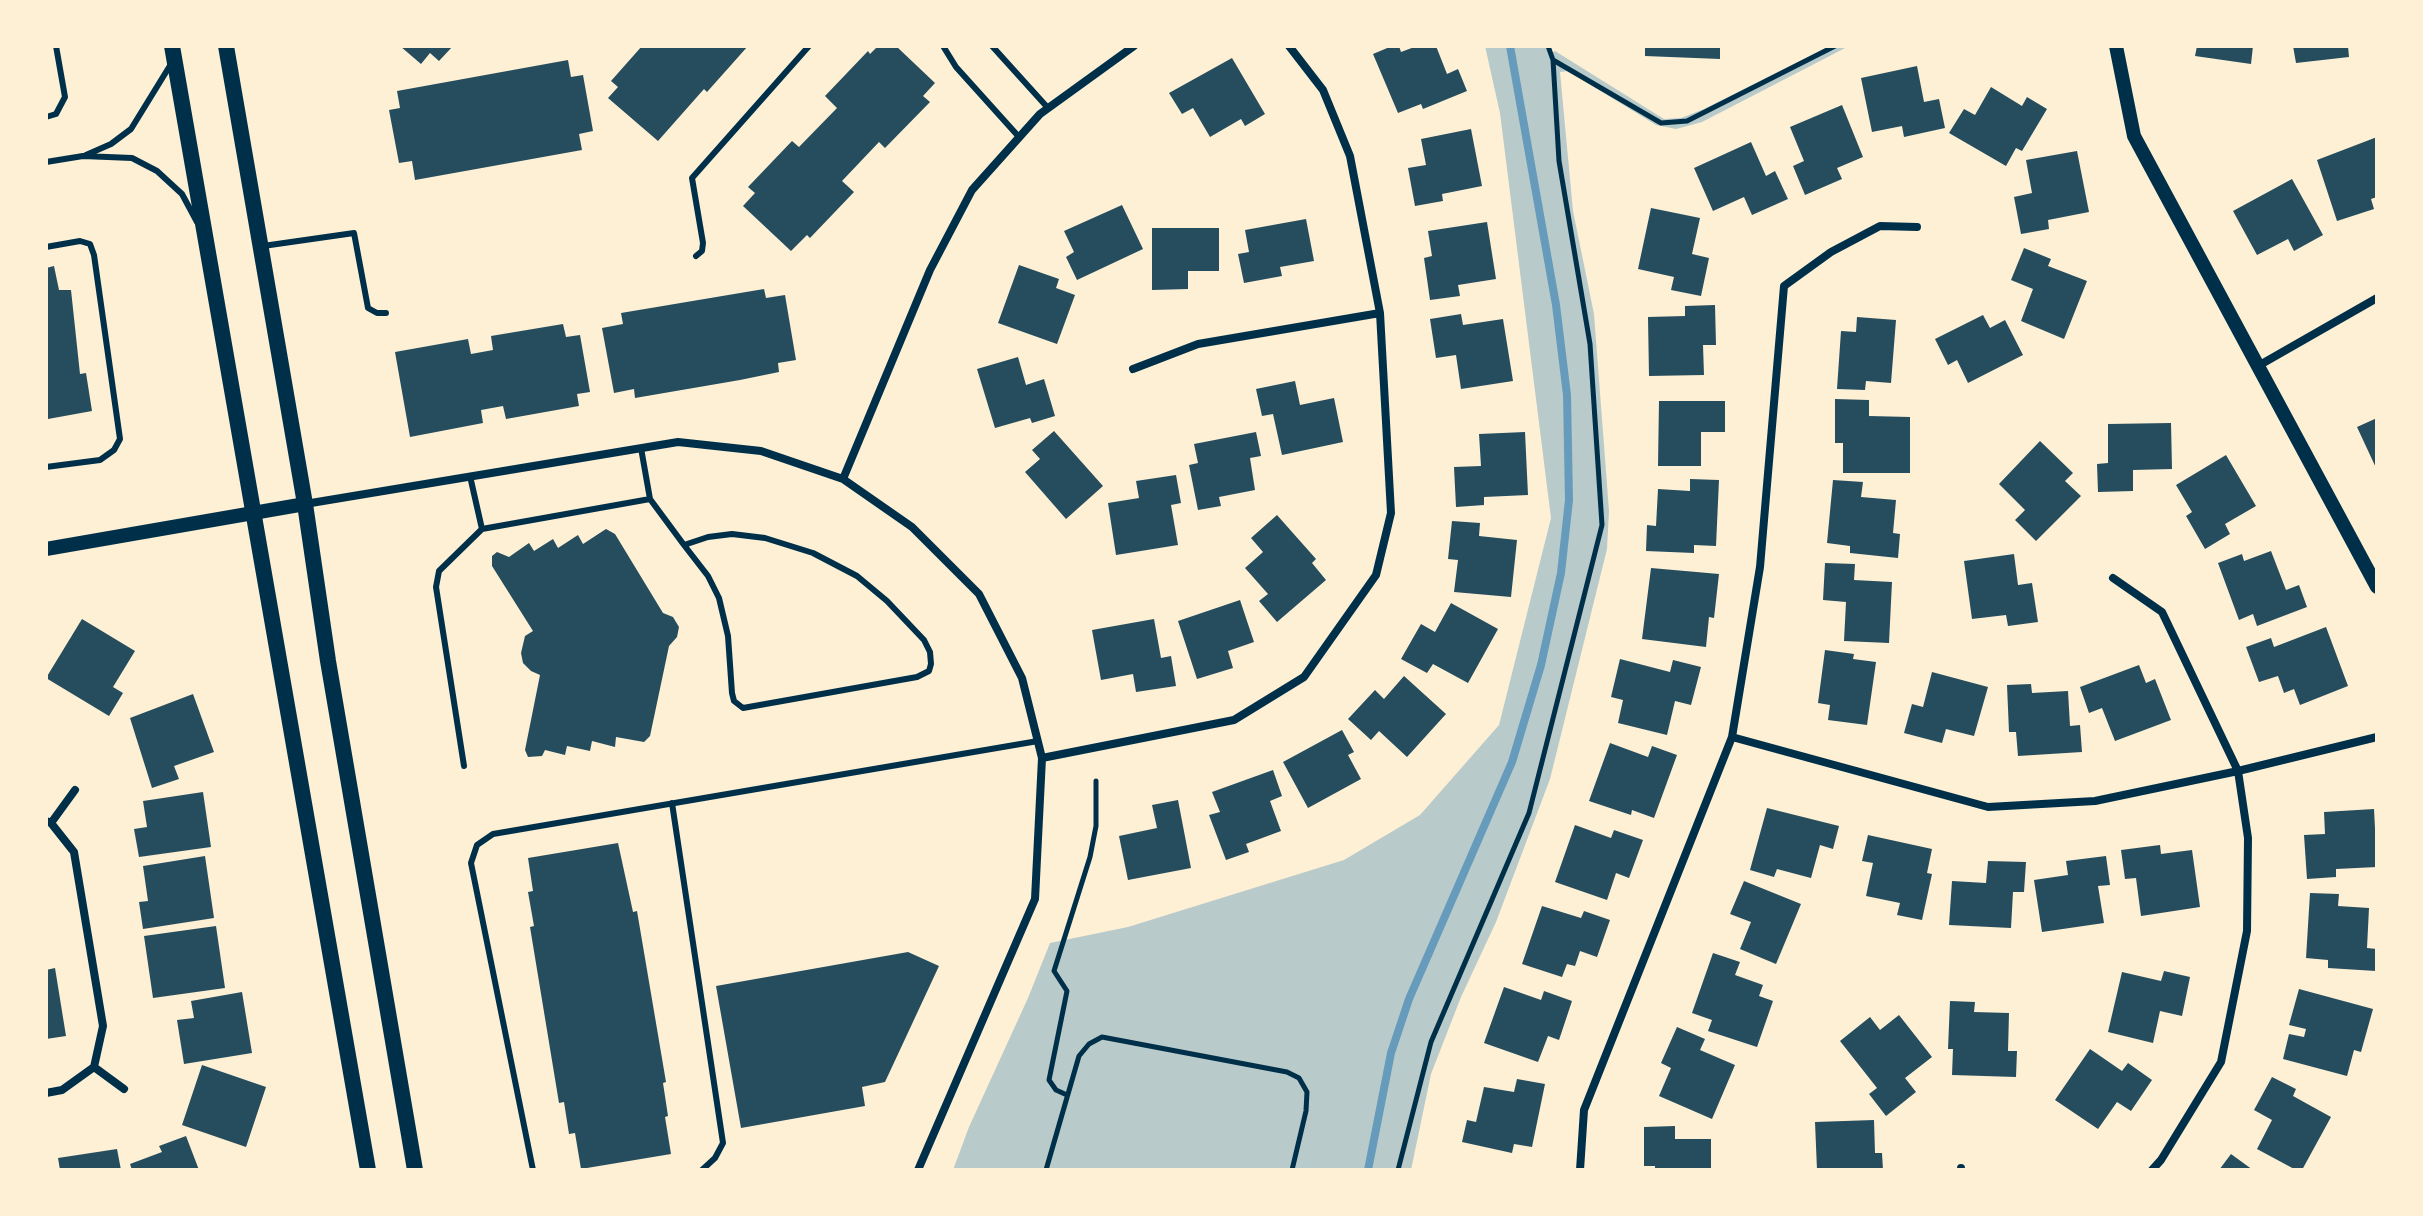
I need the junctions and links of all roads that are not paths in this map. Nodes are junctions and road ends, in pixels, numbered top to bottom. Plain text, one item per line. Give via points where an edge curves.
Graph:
1 (56, 46) edge
2 (226, 46) edge
3 (809, 46) edge
4 (943, 46) edge
5 (992, 46) edge
6 (1134, 46) edge
7 (1289, 46) edge
8 (2116, 46) edge
9 (172, 49) edge
10 (1048, 108) junction
11 (46, 117) edge
12 (1019, 137) junction
13 (83, 156) junction
14 (46, 162) edge
15 (1917, 227) dead end
16 (203, 233) junction
17 (46, 247) edge
18 (260, 247) junction
19 (696, 256) dead end
20 (2377, 298) edge
21 (386, 313) dead end
22 (1380, 313) junction
23 (2258, 366) junction
24 (1133, 369) dead end
25 (641, 448) junction
26 (46, 467) edge
27 (470, 476) junction
28 (843, 479) junction
29 (650, 499) junction
30 (305, 504) junction
31 (252, 513) junction
32 (482, 529) junction
33 (684, 545) junction
34 (46, 549) edge
35 (2113, 578) dead end
36 (2377, 587) edge
37 (1732, 737) junction
38 (2377, 737) edge
39 (1038, 741) junction
40 (1042, 758) junction
41 (464, 766) dead end
42 (2238, 771) junction
43 (75, 790) dead end
44 (672, 803) junction
45 (49, 822) edge
46 (94, 1067) junction
47 (124, 1089) dead end
48 (46, 1093) edge
49 (416, 1168) edge
50 (368, 1170) edge
51 (533, 1170) edge
52 (702, 1170) edge
53 (918, 1170) edge
54 (1580, 1170) edge
55 (2152, 1170) edge

1 - 11 lane via 65,97 56,114
2 - 18 main road
3 - 19 lane via 692,178 703,243
4 - 12 lane
5 - 10 lane
6 - 10 street
7 - 22 street via 1323,90 1350,156
8 - 23 street via 2134,136
9 - 13 lane via 171,67 131,129
9 - 16 main road
10 - 12 street
12 - 28 street via 972,190 930,270
13 - 14 lane
13 - 16 lane via 132,158 157,171 182,194
15 - 37 street via 1880,226 1784,286 1760,567
16 - 31 main road
17 - 26 lane via 90,244 120,439 100,460
18 - 21 lane via 354,233 368,308
18 - 30 main road
20 - 23 street
22 - 24 street via 1198,344
22 - 40 street via 1391,513 1376,575 1304,677 1234,720
23 - 36 street
25 - 27 street
25 - 28 street via 678,442 761,451
25 - 29 lane
27 - 30 street
27 - 32 lane
28 - 39 street via 912,527 979,594 1022,678
29 - 32 lane
29 - 33 lane
30 - 31 street
30 - 49 main road
31 - 34 street
31 - 50 main road
32 - 41 lane via 439,571 436,587
33 - 33 lane via 719,598 732,693 743,708 929,671 930,652 924,640 887,601 857,576 813,553 765,538 720,535
35 - 42 street via 2162,612
37 - 42 street via 1988,807 2095,801
37 - 54 street via 1584,1110
38 - 42 street
39 - 40 street
39 - 44 lane
40 - 53 street via 1035,899
42 - 55 street via 2248,838 2247,931 2221,1062
43 - 45 street
44 - 51 lane via 493,834 477,845 471,863
44 - 52 lane via 723,1143
45 - 46 street via 74,852 103,1026
46 - 47 street
46 - 48 street via 62,1090

